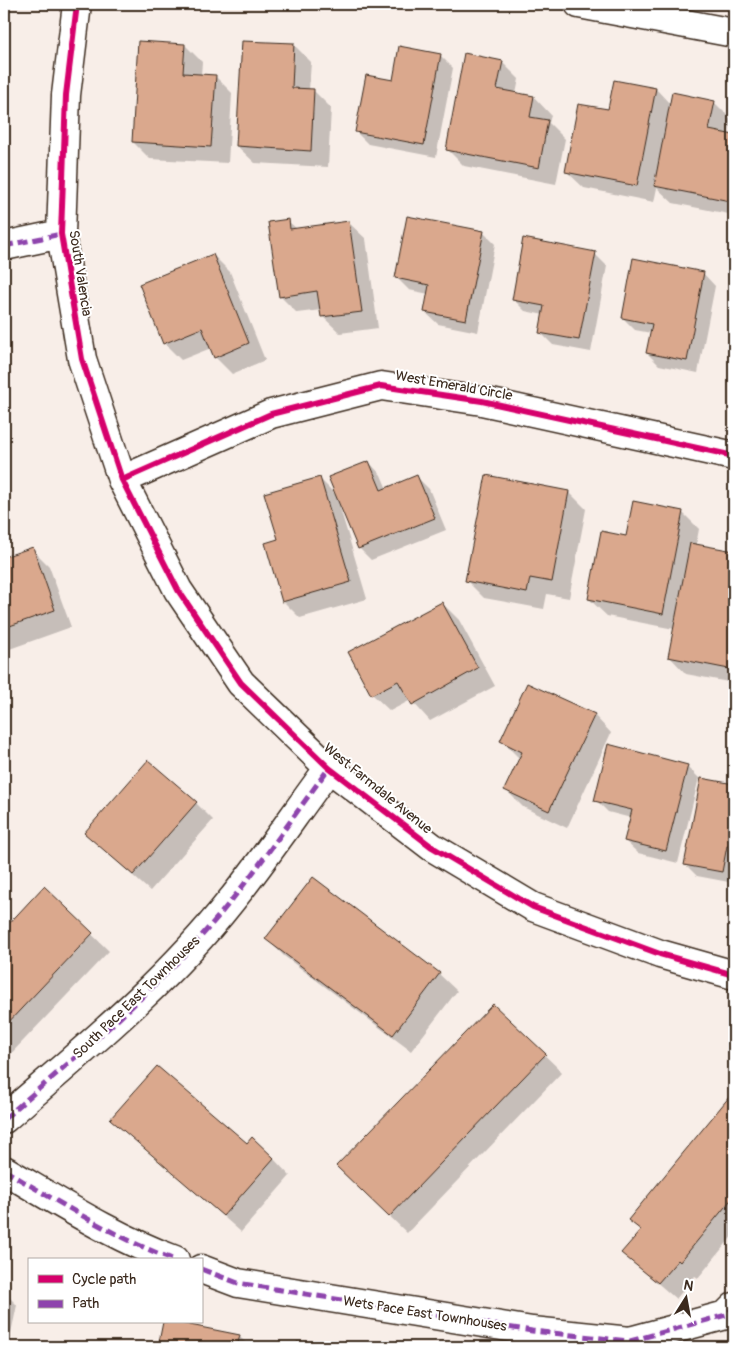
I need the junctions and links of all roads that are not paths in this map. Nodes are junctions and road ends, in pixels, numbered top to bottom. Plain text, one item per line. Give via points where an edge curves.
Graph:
1 (77, 4) edge
2 (579, 4) edge
3 (734, 33) edge
4 (61, 234) junction
5 (4, 246) edge
6 (734, 456) edge
7 (122, 480) junction
8 (329, 768) junction
9 (734, 975) edge
10 (4, 1119) edge
11 (4, 1170) edge
12 (170, 1258) edge
13 (202, 1269) edge
14 (734, 1307) edge

1 - 4 street, South Valencia via 66,95
2 - 3 street
4 - 5 street
4 - 7 street, South Valencia via 82,359
6 - 7 street, West Emerald Circle via 482,401 381,386 271,414
7 - 8 street, West Farmdale Avenue via 178,590 241,683
8 - 9 street, West Farmdale Avenue via 432,847 533,907 660,954
8 - 10 street, South Pace East Townhouses via 230,902 178,961
11 - 12 street via 66,1206
13 - 14 street, Wets Pace East Townhouses via 248,1284 532,1331 630,1341 726,1315

